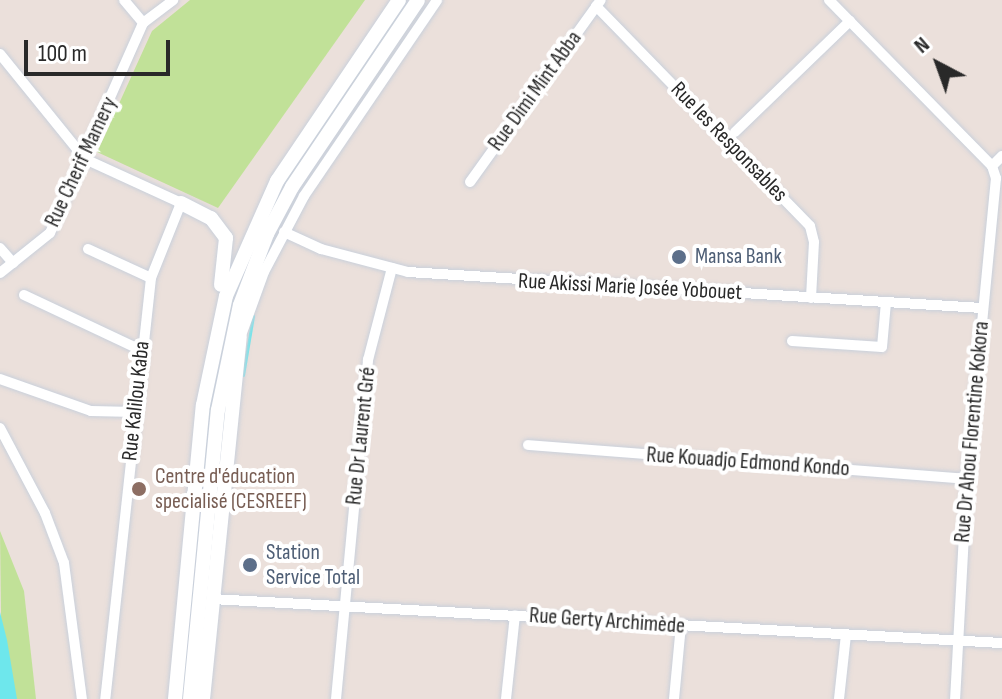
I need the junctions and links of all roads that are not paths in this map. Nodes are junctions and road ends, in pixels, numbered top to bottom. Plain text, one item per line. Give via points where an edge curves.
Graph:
1 (124, 0) edge
2 (173, 0) edge
3 (399, 0) edge
4 (418, 0) edge
5 (437, 0) edge
6 (829, 0) edge
7 (598, 3) edge
8 (850, 21) junction
9 (143, 23) junction
10 (0, 54) edge
11 (735, 132) dead end
12 (1002, 156) edge
13 (85, 159) junction
14 (992, 166) junction
15 (470, 182) dead end
16 (181, 203) junction
17 (284, 232) junction
18 (0, 248) edge
19 (88, 249) dead end
20 (13, 263) junction
21 (392, 268) junction
22 (0, 273) edge
23 (151, 278) junction
24 (24, 295) dead end
25 (811, 298) junction
26 (886, 302) junction
27 (982, 308) junction
28 (240, 337) junction
29 (792, 341) dead end
30 (141, 350) junction
31 (210, 357) junction
32 (0, 379) edge
33 (222, 380) junction
34 (135, 412) junction
35 (0, 428) edge
36 (528, 445) dead end
37 (967, 479) junction
38 (212, 599) junction
39 (346, 606) junction
40 (515, 615) junction
41 (681, 625) junction
42 (846, 635) junction
43 (956, 643) junction
44 (1002, 643) edge
45 (82, 699) edge
46 (105, 699) edge
47 (175, 699) edge
48 (190, 699) edge
49 (203, 699) edge
50 (336, 699) edge
51 (506, 699) edge
52 (674, 699) edge
53 (839, 699) edge
54 (955, 699) edge

1 - 9 street
2 - 9 street, Rue Cherif Mamery
3 - 31 main road via 277,181 241,256
4 - 33 main road via 279,210 240,305
5 - 17 street via 355,117
6 - 8 street
7 - 15 street, Rue Dimi Mint Abba
7 - 25 street, Rue les Responsables via 810,226
8 - 11 street
8 - 14 street
9 - 13 street, Rue Cherif Mamery
10 - 13 street
12 - 14 street
13 - 16 street
13 - 20 street, Rue Cherif Mamery via 50,233
14 - 27 street, Rue Dr Ahou Florentine Kokora via 996,193
16 - 23 street, Rue Kalilou Kaba
16 - 31 main road via 211,218 228,243 209,333
17 - 21 street, Rue Akissi Marie Josée Yobouet via 321,249
17 - 28 street
18 - 20 street
19 - 23 street
20 - 22 street, Rue Cherif Mamery
21 - 25 street, Rue Akissi Marie Josée Yobouet via 451,277
21 - 39 street, Rue Dr Laurent Gré via 368,360
23 - 30 street, Rue Kalilou Kaba
24 - 30 street
25 - 26 street, Rue Akissi Marie Josée Yobouet
26 - 27 street, Rue Akissi Marie Josée Yobouet
26 - 29 street via 882,347
27 - 37 street, Rue Dr Ahou Florentine Kokora
28 - 33 street
28 - 38 main road
30 - 34 street, Rue Kalilou Kaba
31 - 47 main road
32 - 34 street via 91,411
33 - 48 main road
34 - 46 street, Rue Kalilou Kaba
35 - 45 street via 45,513 64,563
36 - 37 street, Rue Kouadjo Edmond Kondo
37 - 43 street, Rue Dr Ahou Florentine Kokora
38 - 39 street, Rue Gerty Archimède
38 - 49 main road
39 - 40 street, Rue Gerty Archimède
39 - 50 street, Rue Dr Laurent Gré
40 - 41 street, Rue Gerty Archimède
40 - 51 street
41 - 42 street, Rue Gerty Archimède
41 - 52 street
42 - 43 street, Rue Gerty Archimède
42 - 53 street
43 - 44 street, Rue Gerty Archimède
43 - 54 street, Rue Dr Ahou Florentine Kokora

